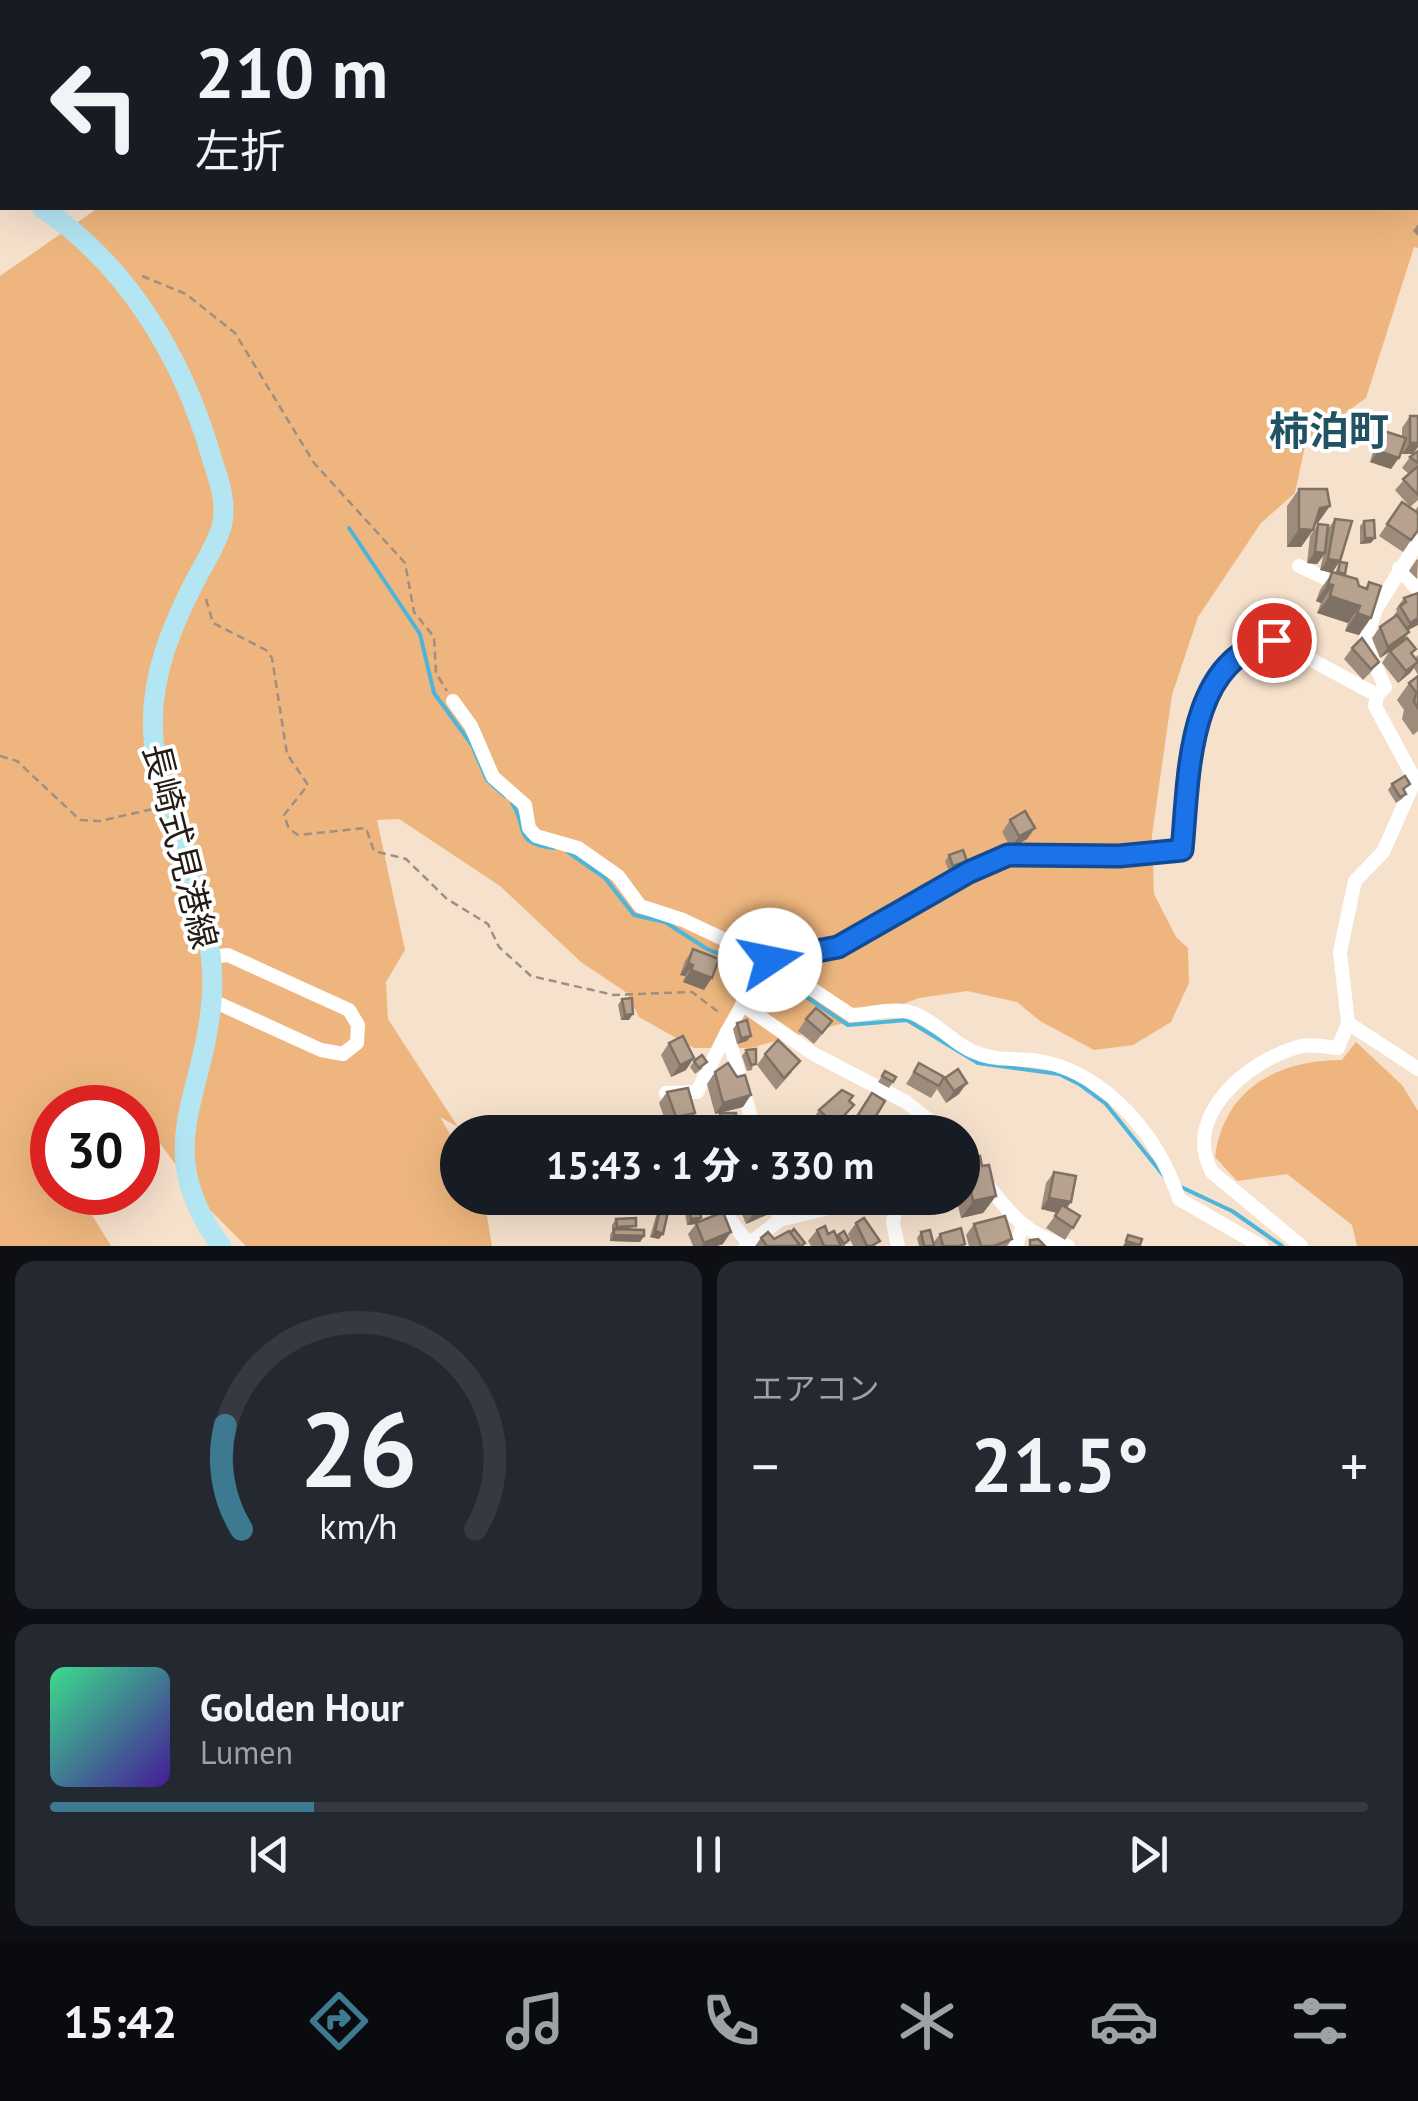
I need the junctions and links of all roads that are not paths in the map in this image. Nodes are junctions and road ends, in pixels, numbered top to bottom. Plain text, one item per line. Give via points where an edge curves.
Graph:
1 (45, 210) edge
2 (1418, 542) edge
3 (1299, 566) dead end
4 (1399, 568) junction
5 (1418, 590) edge
6 (1380, 602) junction
7 (1377, 695) junction
8 (453, 701) road end
9 (209, 957) junction
10 (766, 966) junction
11 (211, 1000) junction
12 (742, 1004) junction
13 (1348, 1023) junction
14 (729, 1027) junction
15 (1418, 1070) edge
16 (666, 1093) edge
17 (751, 1115) edge
18 (922, 1115) edge
19 (980, 1177) edge
20 (727, 1215) edge
21 (778, 1215) edge
22 (800, 1215) edge
23 (895, 1215) edge
24 (780, 1220) junction
25 (1022, 1227) junction
26 (748, 1245) edge
27 (221, 1246) edge
28 (898, 1246) edge
29 (1016, 1246) edge
30 (1068, 1246) edge
31 (1261, 1246) edge
32 (1301, 1246) edge

1 - 9 main road, 長崎式見港線 via 113,270 175,362 224,498 224,514 168,639 154,696 156,762
2 - 4 street
3 - 6 street
4 - 5 street
4 - 6 street
6 - 7 street via 1365,642 1385,687
7 - 10 street via 1274,640 1264,642 1207,694 1196,720 1182,850 1008,855 838,947
7 - 13 street via 1382,722 1415,780 1382,852 1355,881 1340,952
8 - 10 street via 494,777 525,805 536,836 597,860 640,906 683,920
9 - 11 main road, 長崎式見港線
9 - 11 street via 228,955 349,1010 358,1025 357,1043 344,1054 321,1050
10 - 12 street
10 - 31 street via 851,1015 906,1011 980,1055 1044,1062 1085,1076 1125,1108 1170,1169 1179,1199
11 - 27 main road, 長崎式見港線 via 208,1040 182,1141 191,1200
12 - 14 street
12 - 18 street via 812,1053
13 - 15 street
13 - 32 street via 1338,1048 1302,1045 1244,1074 1226,1090 1203,1141 1212,1172
14 - 16 street via 696,1092
14 - 17 street
19 - 25 street
20 - 26 street
21 - 24 street
22 - 24 street
23 - 28 street
24 - 26 street
25 - 29 street
25 - 30 street via 1040,1240

